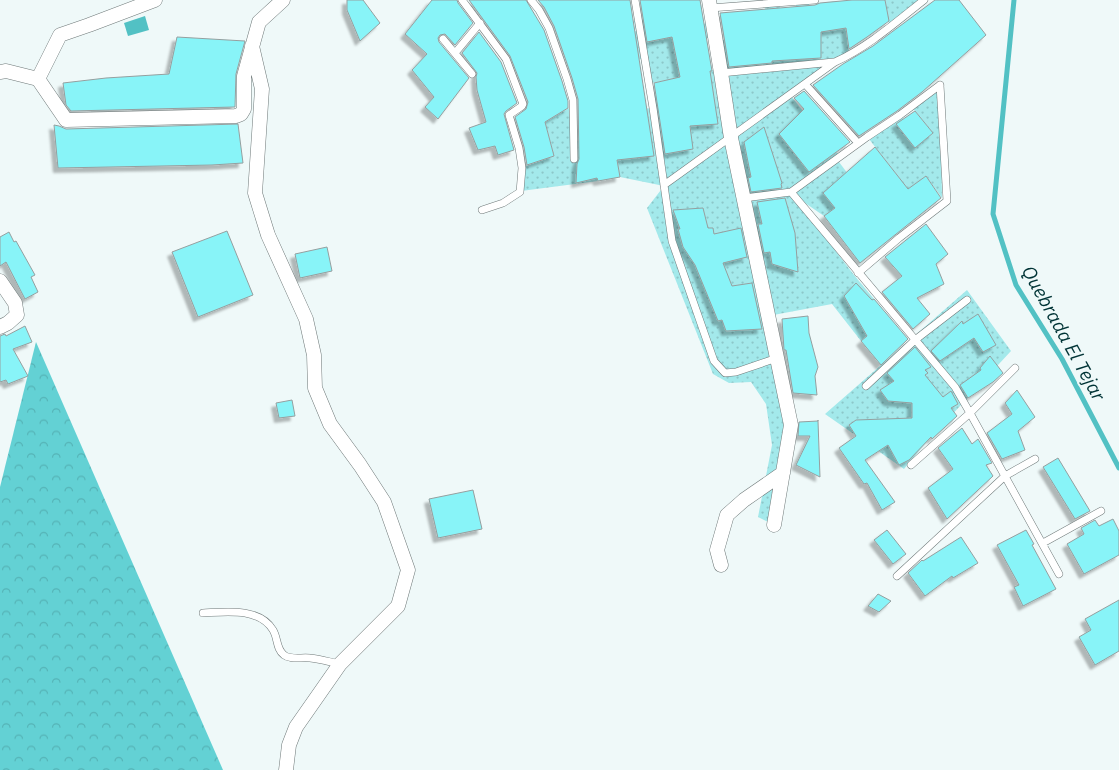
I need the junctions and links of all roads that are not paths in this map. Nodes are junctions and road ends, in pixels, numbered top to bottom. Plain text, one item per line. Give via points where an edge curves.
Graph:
1 (155, 0) edge
2 (283, 0) edge
3 (462, 0) edge
4 (530, 0) edge
5 (635, 0) edge
6 (815, 0) edge
7 (924, 0) edge
8 (709, 4) edge
9 (480, 23) junction
10 (443, 40) dead end
11 (252, 46) junction
12 (455, 53) junction
13 (835, 62) junction
14 (0, 72) edge
15 (722, 73) junction
16 (472, 74) dead end
17 (38, 79) junction
18 (805, 84) junction
19 (731, 137) junction
20 (858, 143) junction
21 (574, 159) dead end
22 (664, 186) junction
23 (791, 192) junction
24 (744, 198) junction
25 (482, 210) dead end
26 (858, 273) junction
27 (0, 281) edge
28 (967, 300) dead end
29 (0, 327) edge
30 (914, 340) junction
31 (777, 358) junction
32 (1015, 368) dead end
33 (866, 386) dead end
34 (970, 413) junction
35 (1035, 459) dead end
36 (912, 465) dead end
37 (783, 474) junction
38 (1005, 476) junction
39 (1101, 511) dead end
40 (774, 525) dead end
41 (1043, 544) junction
42 (721, 565) dead end
43 (1059, 574) dead end
44 (897, 576) dead end
45 (202, 613) dead end
46 (340, 664) junction
47 (286, 770) edge

1 - 17 street via 60,35
2 - 11 street via 259,22
3 - 9 lane
4 - 21 lane via 549,28 567,78 573,100
5 - 22 lane
6 - 8 lane
7 - 13 lane via 851,55
8 - 15 street
9 - 12 lane
9 - 25 lane via 506,59 523,104 509,115 522,168 520,192 503,203
10 - 12 lane
11 - 17 street via 244,76 244,109 236,116 66,120
11 - 46 street via 262,89 255,193 268,235 306,319 314,354 314,388 330,424 384,502 408,570 398,606
12 - 16 lane
13 - 15 lane
13 - 18 lane
14 - 17 street
15 - 19 street
18 - 19 lane
18 - 20 lane
19 - 22 lane
19 - 24 street
20 - 23 lane
20 - 26 lane via 940,85 947,201
22 - 31 lane via 672,241 714,361 725,373
23 - 24 lane
23 - 26 lane
24 - 31 street
26 - 30 lane
27 - 29 street via 15,303 17,315
28 - 30 lane
30 - 33 lane
30 - 34 lane via 955,387
31 - 37 street via 791,425
32 - 34 lane
34 - 36 lane
34 - 38 lane
35 - 38 lane
37 - 40 street
37 - 42 street via 727,514 717,550
38 - 41 lane
38 - 44 lane
39 - 41 lane
41 - 43 lane
45 - 46 lane via 230,611 252,615 264,620 274,631 284,655
46 - 47 street via 296,727 289,745

